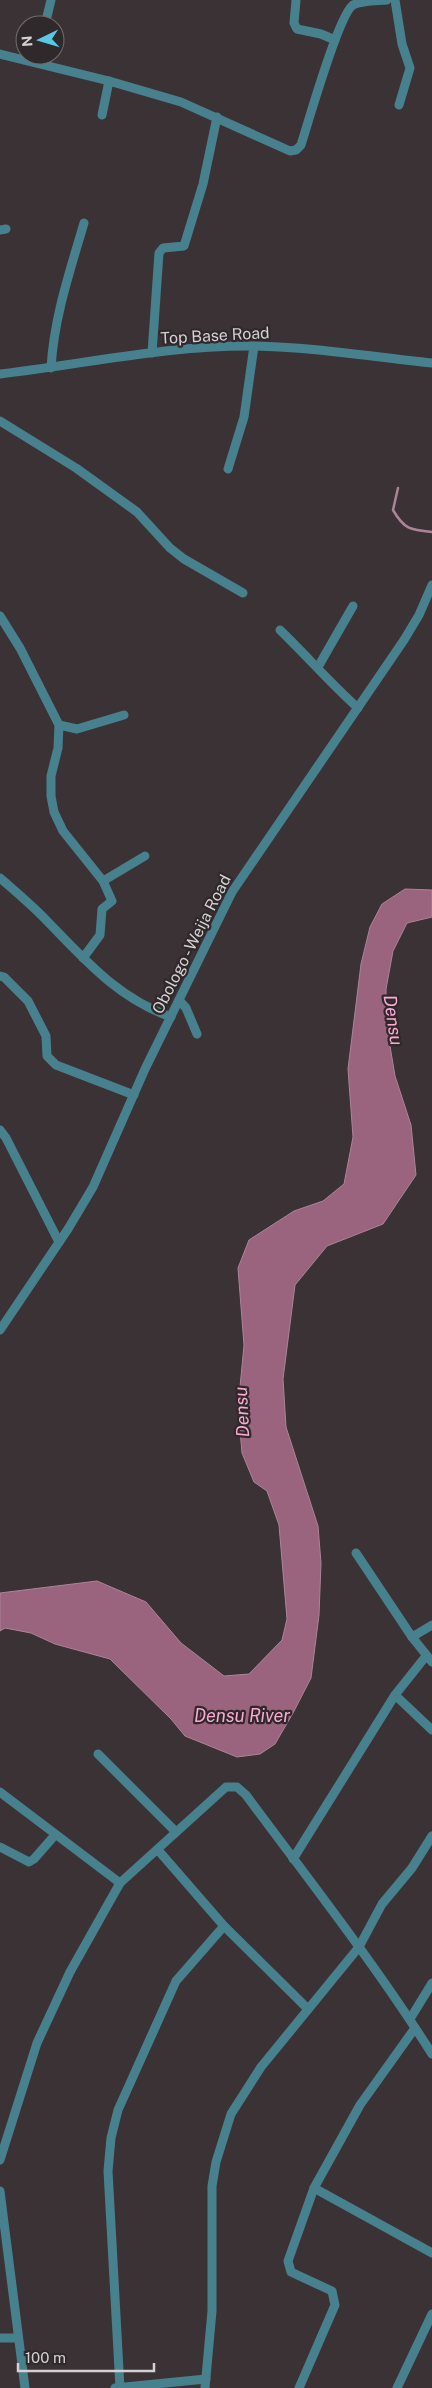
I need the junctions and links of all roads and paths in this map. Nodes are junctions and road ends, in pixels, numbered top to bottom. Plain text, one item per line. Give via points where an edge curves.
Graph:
1 (51, 0) edge
2 (296, 0) edge
3 (388, 0) edge
4 (395, 0) edge
5 (47, 15) edge
6 (335, 40) junction
7 (0, 54) edge
8 (15, 56) edge
9 (57, 65) edge
10 (109, 81) junction
11 (399, 105) dead end
12 (102, 115) dead end
13 (217, 117) junction
14 (84, 223) dead end
15 (254, 346) junction
16 (152, 353) junction
17 (432, 363) edge
18 (51, 368) junction
19 (0, 374) edge
20 (0, 421) edge
21 (228, 469) dead end
22 (432, 585) edge
23 (243, 593) dead end
24 (353, 606) dead end
25 (0, 616) edge
26 (280, 630) dead end
27 (318, 667) junction
28 (358, 708) junction
29 (124, 715) dead end
30 (59, 724) junction
31 (145, 856) dead end
32 (0, 878) edge
33 (103, 882) junction
34 (83, 958) junction
35 (0, 976) edge
36 (178, 1000) junction
37 (171, 1017) junction
38 (197, 1034) dead end
39 (134, 1095) junction
40 (0, 1130) edge
41 (59, 1242) junction
42 (0, 1330) edge
43 (356, 1553) dead end
44 (432, 1625) edge
45 (412, 1637) junction
46 (429, 1659) edge
47 (395, 1695) junction
48 (432, 1730) edge
49 (98, 1754) dead end
50 (0, 1792) edge
51 (176, 1832) junction
52 (55, 1834) junction
53 (432, 1836) edge
54 (0, 1847) edge
55 (158, 1850) junction
56 (293, 1859) junction
57 (120, 1883) junction
58 (224, 1926) junction
59 (359, 1947) junction
60 (432, 1984) edge
61 (308, 2010) junction
62 (410, 2019) junction
63 (415, 2028) junction
64 (431, 2049) edge
65 (0, 2160) edge
66 (314, 2188) junction
67 (0, 2191) edge
68 (432, 2253) edge
69 (432, 2314) edge
70 (0, 2338) edge
71 (18, 2338) junction
72 (205, 2384) edge
73 (24, 2388) edge
74 (115, 2388) edge
75 (120, 2388) edge
76 (298, 2388) edge
77 (398, 2388) edge

1 - 5 street
2 - 6 street via 294,23 297,28
3 - 6 street via 353,6 348,10
4 - 11 street via 402,44 410,68
6 - 13 street via 301,145 296,150 290,151
7 - 8 street
9 - 10 street
10 - 12 street
10 - 13 street via 181,102
13 - 16 street via 203,184 184,246 163,248 159,253
14 - 18 street via 59,310
15 - 16 street, Top Base Road
15 - 17 street, Top Base Road
15 - 21 street via 244,417
16 - 18 street, Top Base Road
18 - 19 street, Top Base Road
20 - 23 street via 76,468 137,512 184,559
22 - 28 street, Obologo - Weija Road via 404,640
24 - 27 street
25 - 30 street
26 - 27 street
27 - 28 street
28 - 36 street, Obologo - Weija Road via 232,892
29 - 30 street via 77,729
30 - 33 street via 58,748 51,776 54,812 62,831
31 - 33 street
32 - 34 street
33 - 34 street via 112,902 102,909 100,936
34 - 37 street via 134,1001
35 - 39 street via 28,1001 46,1036 47,1056 56,1065
36 - 37 street, Obologo - Weija Road
36 - 38 street via 186,1008
37 - 39 street, Obologo - Weija Road
39 - 41 street, Obologo - Weija Road via 93,1187
40 - 41 street
41 - 42 street, Obologo - Weija Road
43 - 45 street
44 - 45 street
45 - 46 street
46 - 47 street
47 - 48 street
47 - 56 street
49 - 51 street
50 - 52 street
51 - 55 street
51 - 56 street via 226,1787 237,1787
52 - 54 street via 29,1862
52 - 57 street
53 - 59 street via 412,1868 382,1904
55 - 57 street
55 - 58 street
56 - 59 street
57 - 65 street via 70,1972 37,2043
58 - 61 street
58 - 75 street via 176,1981 118,2110 111,2138 108,2171
59 - 61 street
59 - 62 street
60 - 62 street
61 - 72 street via 261,2066 231,2114 216,2162 212,2186 212,2311
62 - 63 street
63 - 64 street
63 - 66 street via 360,2105
66 - 68 street
66 - 76 street via 288,2261 291,2272 332,2291 335,2306
67 - 71 street
69 - 77 street
70 - 71 street
71 - 73 street
72 - 75 street
74 - 75 street

